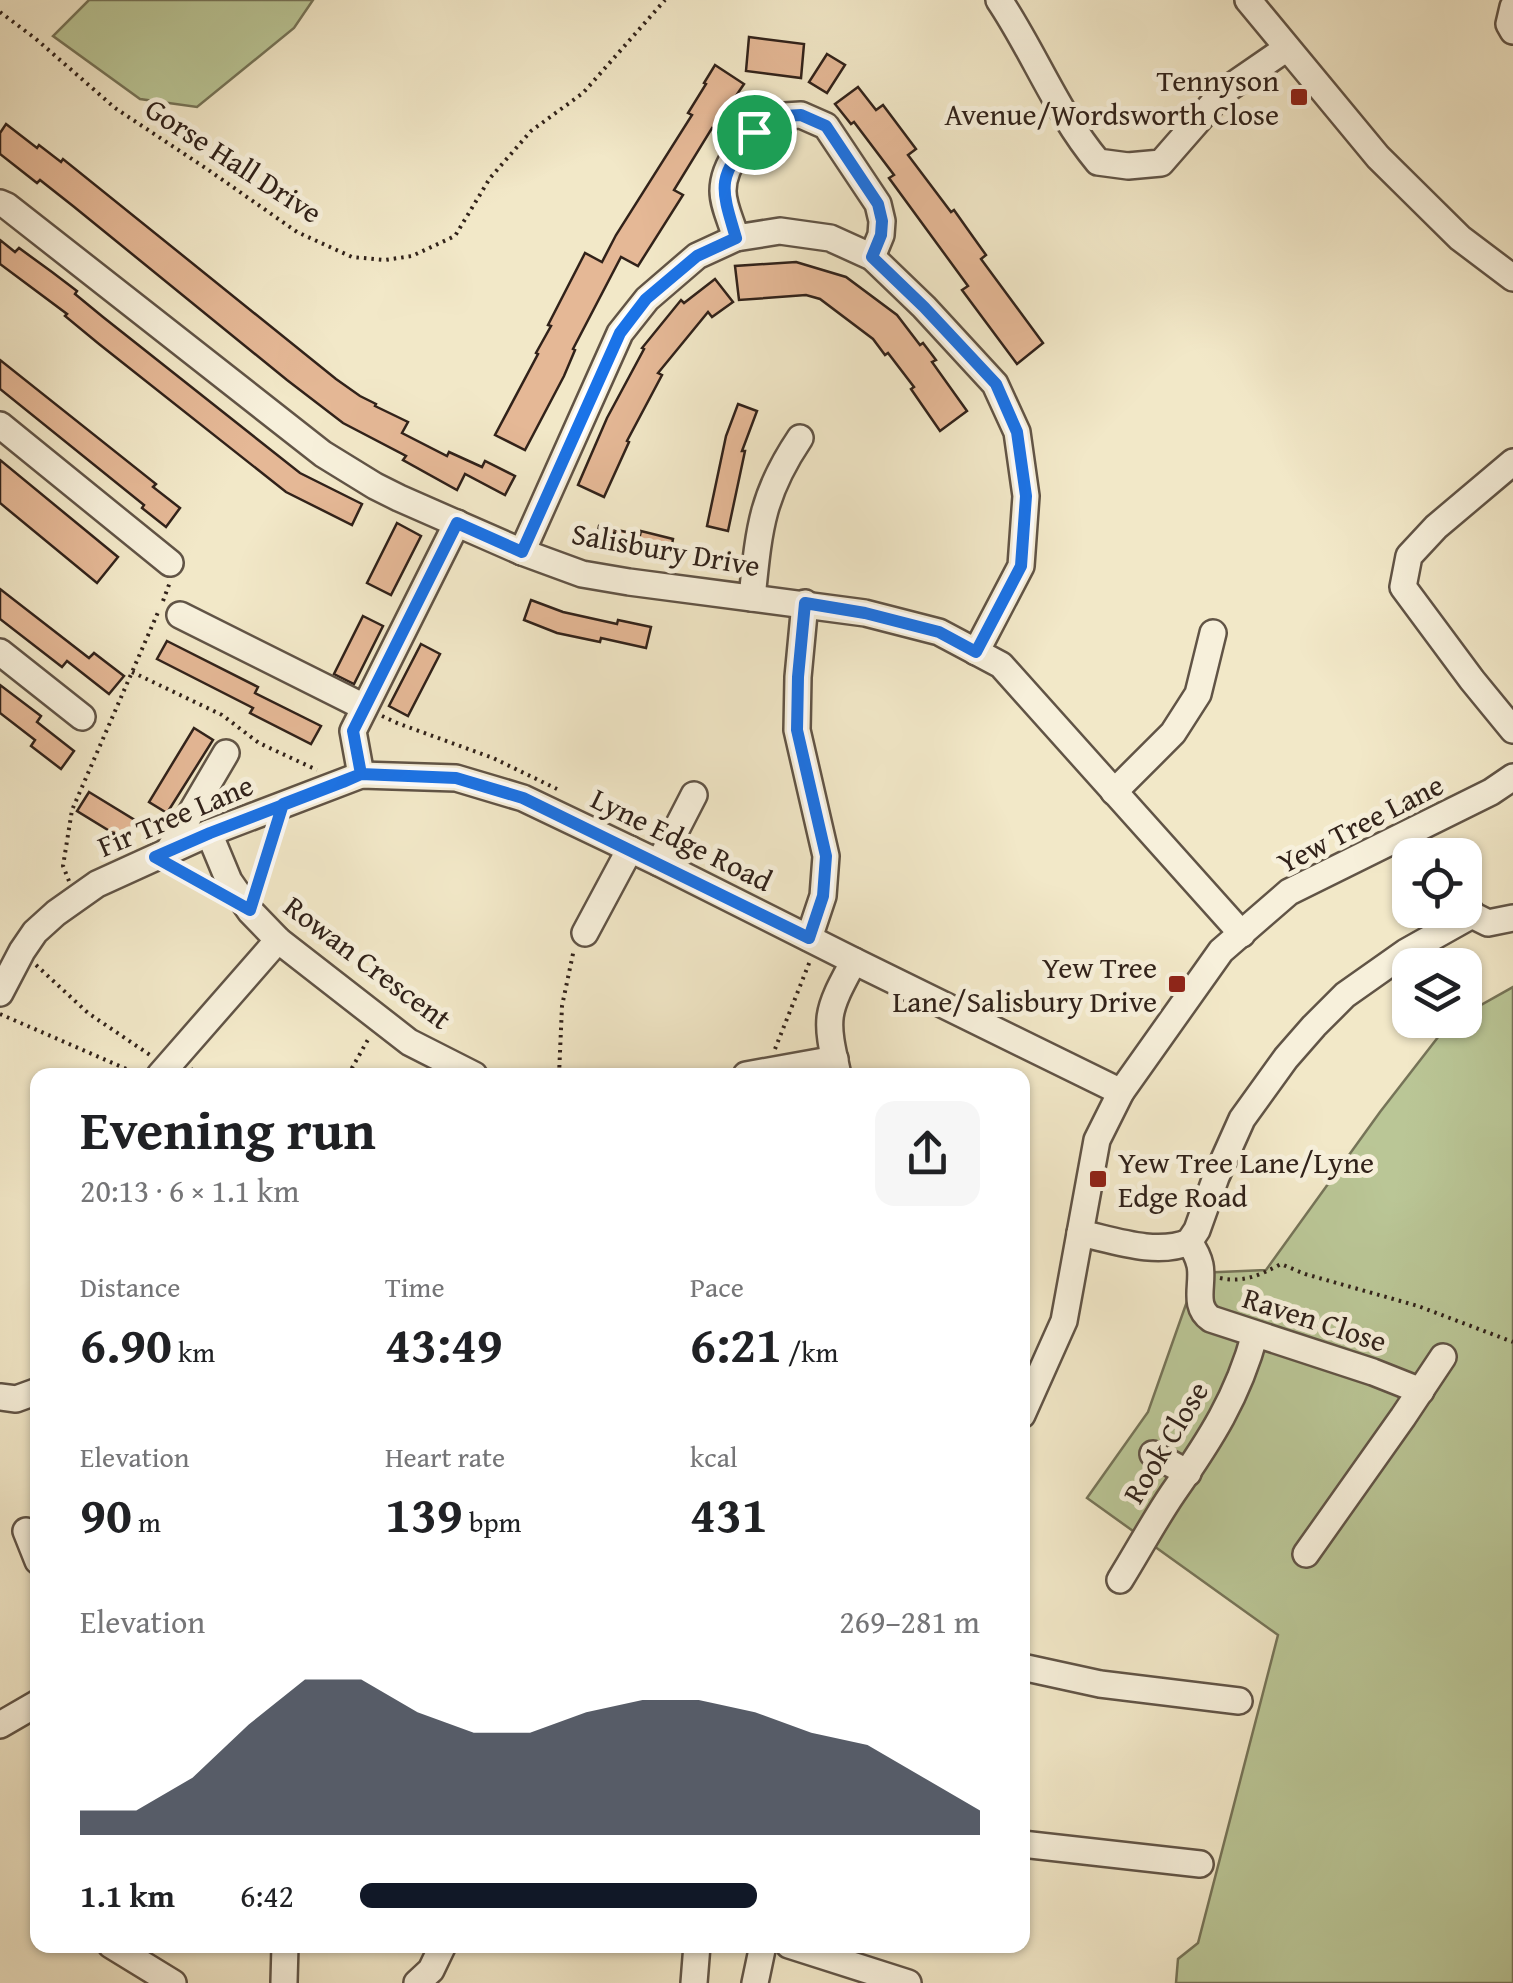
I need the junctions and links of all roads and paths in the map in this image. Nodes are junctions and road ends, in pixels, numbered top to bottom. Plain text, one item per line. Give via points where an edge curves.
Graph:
1 (665, 0) edge
2 (998, 0) edge
3 (1248, 0) edge
4 (1513, 7) edge
5 (0, 12) edge
6 (1513, 31) edge
7 (1287, 48) junction
8 (0, 204) edge
9 (736, 238) junction
10 (872, 257) junction
11 (1513, 278) edge
12 (0, 424) edge
13 (800, 438) dead end
14 (1513, 462) edge
15 (457, 523) junction
16 (522, 552) junction
17 (170, 563) joint
18 (752, 598) junction
19 (805, 603) junction
20 (180, 615) dead end
21 (1213, 633) dead end
22 (0, 652) edge
23 (976, 652) junction
24 (132, 672) junction
25 (364, 707) junction
26 (82, 716) dead end
27 (1513, 730) edge
28 (226, 753) dead end
29 (1513, 777) edge
30 (352, 778) junction
31 (1114, 792) junction
32 (694, 795) dead end
33 (283, 804) junction
34 (210, 833) junction
35 (630, 849) junction
36 (162, 854) junction
37 (658, 862) junction
38 (218, 892) dead end
39 (76, 899) junction
40 (250, 910) junction
41 (1482, 918) edge
42 (1513, 918) edge
43 (1440, 928) edge
44 (585, 933) joint
45 (1242, 934) junction
46 (278, 940) junction
47 (814, 940) junction
48 (22, 951) junction
49 (854, 962) junction
50 (0, 993) edge
51 (0, 1014) edge
52 (380, 1019) junction
53 (836, 1067) edge
54 (125, 1068) edge
55 (159, 1068) edge
56 (166, 1068) edge
57 (352, 1068) edge
58 (460, 1068) edge
59 (559, 1068) edge
60 (762, 1068) edge
61 (1121, 1092) junction
62 (1080, 1234) junction
63 (1189, 1242) junction
64 (1201, 1270) junction
65 (1255, 1334) junction
66 (1513, 1342) edge
67 (1443, 1356) dead end
68 (1030, 1375) edge
69 (1421, 1391) junction
70 (30, 1394) edge
71 (0, 1397) edge
72 (1152, 1454) dead end
73 (1188, 1473) junction
74 (26, 1530) dead end
75 (30, 1540) edge
76 (1306, 1554) dead end
77 (1120, 1580) dead end
78 (1030, 1669) edge
79 (1239, 1702) dead end
80 (30, 1708) edge
81 (0, 1725) edge
82 (1030, 1845) edge
83 (1200, 1864) dead end
84 (124, 1953) edge
85 (285, 1953) edge
86 (439, 1953) edge
87 (696, 1953) edge
88 (761, 1953) edge
89 (814, 1953) edge
90 (285, 1982) edge
91 (173, 1983) edge
92 (272, 1983) edge
93 (417, 1983) edge
94 (694, 1983) edge
95 (754, 1983) edge
96 (908, 1983) edge

1 - 5 path, Gorse Hall Drive via 583,93 531,132 490,178 455,236 385,260 352,257 297,232 115,108
2 - 7 street via 1098,162 1162,163 1223,92
3 - 7 street
4 - 6 street
7 - 11 street via 1378,157 1460,238
8 - 15 street, Salisbury Drive via 323,454 374,486
9 - 10 street via 780,232 830,238
9 - 10 street via 723,194 726,172 768,117 801,115 826,126 878,204 881,235
9 - 16 street via 697,256 646,299 620,333
10 - 23 street via 996,384 1017,432 1026,496 1021,566
12 - 17 street
13 - 18 street via 762,514
14 - 27 street via 1409,556 1403,588
15 - 16 street, Salisbury Drive
15 - 25 street
16 - 18 street, Salisbury Drive via 582,574
17 - 24 path via 170,586
18 - 19 street, Salisbury Drive
19 - 23 street, Salisbury Drive via 939,632
19 - 47 street via 797,730 826,856
20 - 25 street
21 - 31 street via 1198,694 1173,733
22 - 26 street
23 - 31 street, Salisbury Drive via 1001,666
24 - 30 path via 222,716 258,743
24 - 39 path via 72,810 63,866
25 - 30 street via 353,731
28 - 36 street
29 - 45 street, Yew Tree Lane via 1290,892
30 - 33 street, Fir Tree Lane
30 - 35 street, Lyne Edge Road via 456,778 523,798
31 - 45 street, Salisbury Drive
32 - 37 street
33 - 34 street, Fir Tree Lane
33 - 40 path
34 - 36 street, Fir Tree Lane
34 - 40 street, Rowan Crescent via 229,881
35 - 37 street, Lyne Edge Road
35 - 44 street
36 - 38 path
36 - 39 street, Fir Tree Lane
37 - 47 street, Lyne Edge Road
39 - 48 street, Fir Tree Lane
40 - 46 street, Rowan Crescent
41 - 42 street
43 - 63 street via 1346,995 1286,1058 1242,1119
44 - 59 path via 572,951
45 - 61 street, Yew Tree Lane via 1222,951
46 - 52 street, Rowan Crescent
46 - 56 street
47 - 49 street, Lyne Edge Road
47 - 60 path
48 - 50 street, Fir Tree Lane
48 - 55 path
49 - 53 street via 828,1017
49 - 61 street, Lyne Edge Road
51 - 54 path
52 - 57 path
52 - 58 street, Rowan Crescent
61 - 62 street, Yew Tree Lane via 1097,1140
62 - 63 street via 1148,1247
62 - 68 street, Yew Tree Lane via 1064,1321
63 - 64 street, Raven Close
64 - 65 street, Raven Close via 1203,1314
64 - 66 path via 1240,1280 1281,1264
65 - 69 street, Raven Close
65 - 73 street, Rook Close via 1228,1406
67 - 69 street
69 - 76 street
70 - 71 street
72 - 73 street
73 - 77 street, Rook Close
74 - 75 street
78 - 79 street
80 - 81 street
82 - 83 street
84 - 91 street
85 - 90 street
86 - 93 street
87 - 94 street
88 - 95 street
89 - 96 street
90 - 92 street

